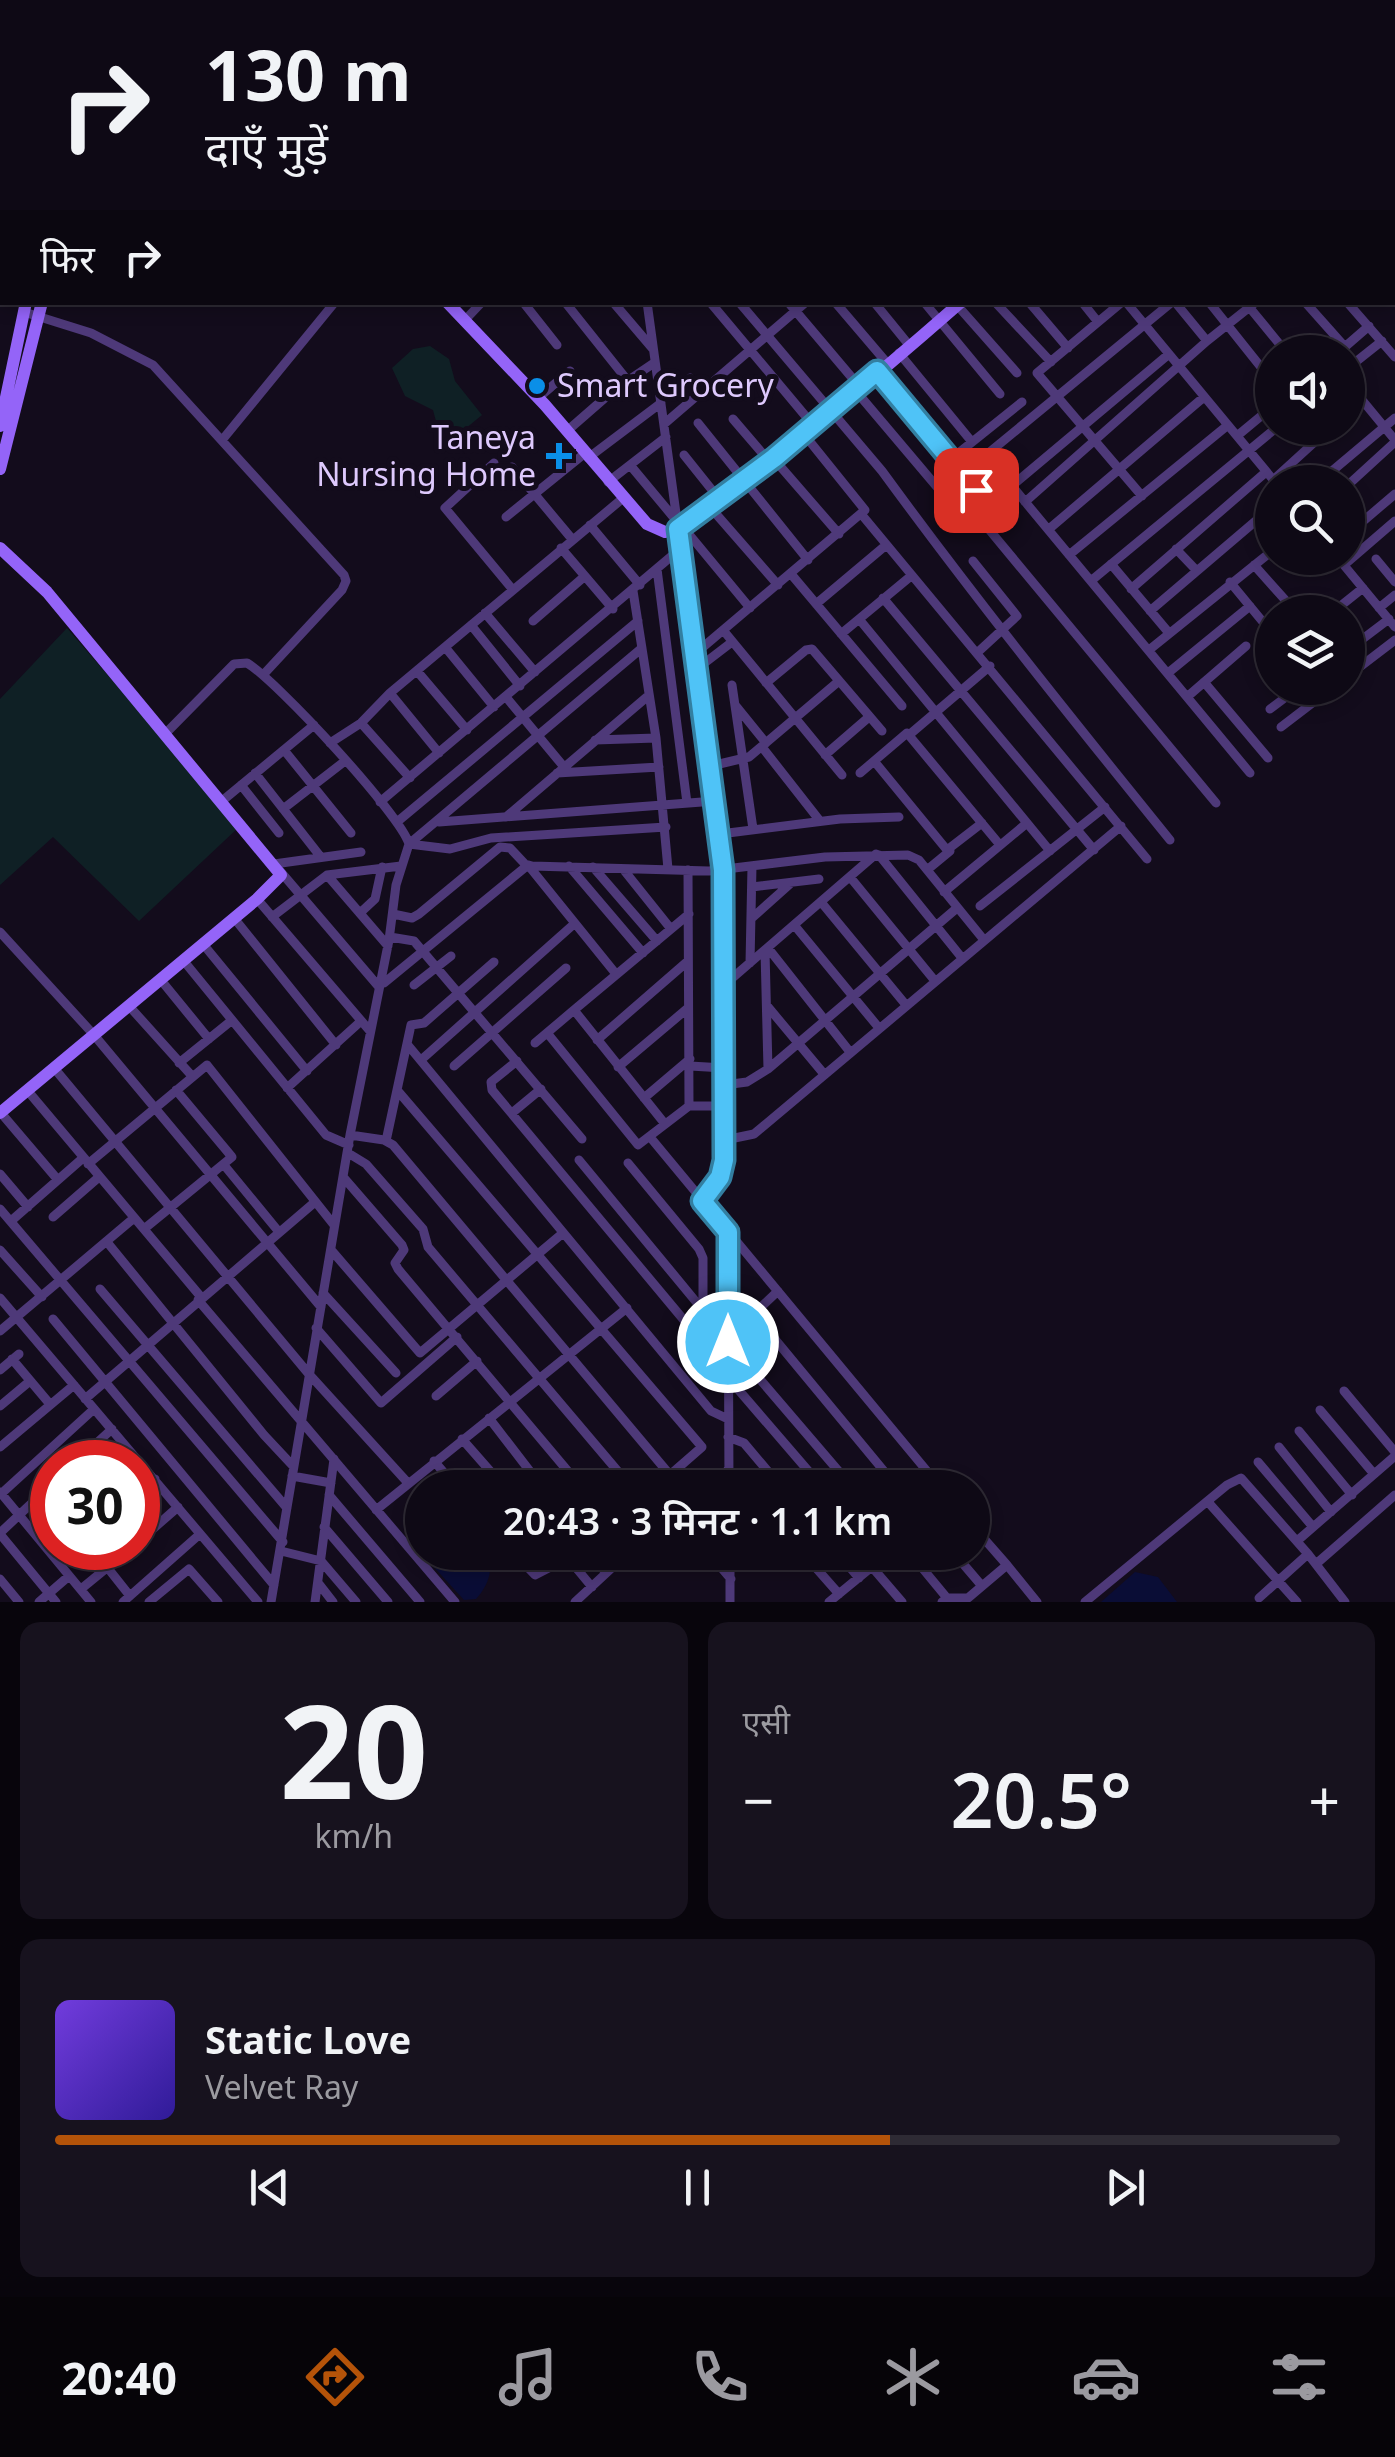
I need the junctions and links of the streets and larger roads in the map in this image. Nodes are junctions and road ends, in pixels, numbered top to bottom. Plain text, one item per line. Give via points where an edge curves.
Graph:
1 (333, 305) edge
2 (451, 305) edge
3 (479, 305) edge
4 (525, 305) edge
5 (567, 305) edge
6 (616, 305) edge
7 (641, 305) edge
8 (648, 305) edge
9 (712, 305) edge
10 (741, 305) edge
11 (837, 305) edge
12 (876, 305) edge
13 (926, 305) edge
14 (957, 305) edge
15 (959, 305) edge
16 (999, 305) edge
17 (1032, 305) edge
18 (1084, 305) edge
19 (1120, 305) edge
20 (1127, 305) edge
21 (1170, 305) edge
22 (1176, 305) edge
23 (1211, 305) edge
24 (1249, 305) edge
25 (1251, 305) edge
26 (1307, 305) edge
27 (1350, 305) edge
28 (25, 307) edge
29 (792, 307) edge
30 (41, 310) edge
31 (649, 315) junction
32 (465, 320) junction
33 (939, 321) junction
34 (1098, 322) junction
35 (1228, 325) junction
36 (1145, 326) junction
37 (1369, 326) junction
38 (1273, 335) edge
39 (1330, 335) edge
40 (1359, 335) edge
41 (766, 337) junction
42 (1206, 341) junction
43 (1382, 341) junction
44 (557, 345) dead end
45 (1068, 348) junction
46 (653, 349) junction
47 (904, 349) junction
48 (750, 352) junction
49 (1168, 354) junction
50 (1365, 354) edge
51 (1395, 357) edge
52 (1255, 359) edge
53 (1050, 362) junction
54 (654, 363) junction
55 (1179, 366) junction
56 (882, 367) junction
57 (570, 371) dead end
58 (1017, 373) dead end
59 (690, 378) dead end
60 (628, 381) junction
61 (857, 388) junction
62 (1000, 394) dead end
63 (1058, 397) junction
64 (1204, 397) junction
65 (538, 398) junction
66 (660, 400) junction
67 (1022, 402) dead end
68 (1365, 405) edge
69 (832, 410) junction
70 (733, 418) dead end
71 (1395, 418) edge
72 (1255, 421) edge
73 (664, 424) junction
74 (698, 424) dead end
75 (1228, 425) junction
76 (0, 426) edge
77 (1083, 426) junction
78 (1383, 427) junction
79 (808, 429) junction
80 (566, 431) junction
81 (1237, 436) junction
82 (666, 437) junction
83 (223, 440) junction
84 (1096, 440) junction
85 (1395, 441) edge
86 (972, 442) junction
87 (1255, 445) edge
88 (1310, 445) edge
89 (1249, 450) junction
90 (684, 455) dead end
91 (586, 456) junction
92 (772, 460) junction
93 (951, 460) junction
94 (494, 463) dead end
95 (630, 465) junction
96 (1261, 465) edge
97 (1287, 465) edge
98 (1339, 465) edge
99 (512, 467) dead end
100 (1119, 467) junction
101 (0, 469) edge
102 (1365, 469) edge
103 (963, 474) junction
104 (608, 482) junction
105 (743, 482) junction
106 (1012, 486) junction
107 (1255, 491) edge
108 (534, 494) junction
109 (1395, 494) edge
110 (1142, 496) junction
111 (622, 498) junction
112 (1024, 502) junction
113 (715, 504) junction
114 (990, 506) junction
115 (862, 515) junction
116 (978, 516) junction
117 (506, 517) dead end
118 (1365, 520) edge
119 (1395, 520) edge
120 (1255, 521) edge
121 (590, 525) junction
122 (679, 526) junction
123 (1049, 530) junction
124 (839, 534) junction
125 (572, 540) junction
126 (1365, 543) edge
127 (886, 546) junction
128 (0, 548) edge
129 (562, 548) junction
130 (680, 549) junction
131 (1176, 549) junction
132 (1069, 555) junction
133 (1376, 558) dead end
134 (808, 560) junction
135 (973, 561) dead end
136 (1111, 564) junction
137 (1254, 565) joint
138 (657, 569) junction
139 (1196, 571) junction
140 (791, 574) junction
141 (1352, 575) edge
142 (584, 576) junction
143 (911, 576) junction
144 (1092, 580) junction
145 (1230, 582) junction
146 (1395, 582) edge
147 (778, 585) junction
148 (636, 588) junction
149 (1131, 588) junction
150 (1363, 588) junction
151 (513, 590) junction
152 (1281, 595) edge
153 (1354, 595) edge
154 (1395, 595) edge
155 (884, 598) junction
156 (816, 604) junction
157 (1250, 606) junction
158 (612, 608) junction
159 (750, 608) junction
160 (1379, 608) junction
161 (1150, 611) junction
162 (1255, 612) edge
163 (485, 613) junction
164 (859, 619) junction
165 (533, 621) dead end
166 (638, 622) junction
167 (1392, 623) edge
168 (471, 625) junction
169 (723, 630) junction
170 (1002, 632) junction
171 (841, 634) junction
172 (1169, 634) junction
173 (1365, 640) edge
174 (1395, 640) edge
175 (732, 642) junction
176 (1246, 646) dead end
177 (445, 648) junction
178 (642, 648) junction
179 (1149, 650) junction
180 (978, 652) junction
181 (696, 653) junction
182 (1365, 663) edge
183 (990, 666) junction
184 (698, 668) junction
185 (417, 671) junction
186 (535, 672) junction
187 (1168, 673) junction
188 (264, 675) junction
189 (838, 681) junction
190 (1204, 682) junction
191 (766, 683) junction
192 (732, 685) dead end
193 (520, 686) junction
194 (962, 690) junction
195 (390, 693) junction
196 (648, 696) junction
197 (506, 697) junction
198 (1187, 697) junction
199 (1275, 705) edge
200 (1309, 705) edge
201 (736, 706) junction
202 (902, 706) dead end
203 (494, 707) junction
204 (1270, 709) dead end
205 (936, 712) junction
206 (523, 717) junction
207 (796, 717) junction
208 (869, 717) junction
209 (361, 723) junction
210 (314, 725) junction
211 (1281, 726) dead end
212 (467, 730) junction
213 (882, 731) dead end
214 (166, 733) junction
215 (909, 734) junction
216 (539, 737) junction
217 (656, 738) junction
218 (595, 740) junction
219 (330, 742) junction
220 (764, 745) junction
221 (284, 750) junction
222 (438, 753) junction
223 (825, 755) junction
224 (1268, 758) dead end
225 (744, 760) junction
226 (345, 761) junction
227 (874, 761) junction
228 (711, 766) junction
229 (659, 767) junction
230 (560, 770) junction
231 (860, 773) dead end
232 (1250, 773) dead end
233 (255, 774) junction
234 (842, 775) dead end
235 (410, 778) junction
236 (241, 785) junction
237 (313, 786) junction
238 (715, 800) junction
239 (222, 801) junction
240 (380, 802) junction
241 (687, 802) junction
242 (1216, 802) dead end
243 (664, 805) junction
244 (1105, 807) junction
245 (284, 809) junction
246 (506, 817) junction
247 (899, 818) dead end
248 (820, 820) junction
249 (397, 822) junction
250 (436, 822) junction
251 (982, 823) junction
252 (1026, 823) junction
253 (1122, 826) junction
254 (666, 828) junction
255 (753, 828) junction
256 (1076, 830) junction
257 (279, 833) dead end
258 (351, 833) dead end
259 (720, 834) junction
260 (1170, 840) dead end
261 (409, 844) junction
262 (1000, 845) junction
263 (1094, 850) junction
264 (950, 851) junction
265 (1050, 851) junction
266 (362, 852) dead end
267 (877, 854) junction
268 (320, 856) junction
269 (1147, 859) dead end
270 (528, 865) junction
271 (401, 866) junction
272 (569, 866) junction
273 (752, 866) junction
274 (277, 867) junction
275 (382, 867) junction
276 (593, 867) junction
277 (623, 869) junction
278 (668, 870) junction
279 (688, 870) junction
280 (723, 870) junction
281 (927, 870) junction
282 (327, 874) junction
283 (850, 877) junction
284 (819, 879) dead end
285 (792, 882) junction
286 (752, 887) junction
287 (944, 892) junction
288 (300, 896) junction
289 (257, 899) junction
290 (822, 902) junction
291 (980, 906) dead end
292 (956, 908) junction
293 (360, 913) junction
294 (393, 914) junction
295 (689, 914) junction
296 (234, 918) junction
297 (272, 918) junction
298 (752, 918) junction
299 (574, 924) junction
300 (934, 925) junction
301 (795, 926) junction
302 (671, 929) junction
303 (0, 932) edge
304 (657, 940) junction
305 (984, 940) junction
306 (389, 942) junction
307 (203, 944) junction
308 (906, 949) junction
309 (767, 950) junction
310 (422, 951) junction
311 (643, 953) junction
312 (451, 956) dead end
313 (962, 958) junction
314 (183, 960) junction
315 (688, 961) junction
316 (494, 962) dead end
317 (750, 964) junction
318 (436, 968) junction
319 (566, 968) dead end
320 (879, 972) junction
321 (616, 974) junction
322 (160, 980) junction
323 (935, 981) junction
324 (381, 985) junction
325 (414, 985) dead end
326 (723, 986) junction
327 (460, 994) junction
328 (852, 995) junction
329 (906, 1004) junction
330 (129, 1006) junction
331 (766, 1006) junction
332 (688, 1008) junction
333 (574, 1010) junction
334 (476, 1012) junction
335 (824, 1019) junction
336 (231, 1021) junction
337 (360, 1022) junction
338 (879, 1028) junction
339 (370, 1031) junction
340 (494, 1032) junction
341 (548, 1034) junction
342 (94, 1035) junction
343 (209, 1039) junction
344 (597, 1040) junction
345 (796, 1042) junction
346 (536, 1043) dead end
347 (336, 1044) junction
348 (406, 1044) junction
349 (850, 1052) junction
350 (421, 1060) junction
351 (517, 1061) junction
352 (180, 1062) junction
353 (690, 1062) junction
354 (454, 1066) dead end
355 (618, 1067) junction
356 (54, 1068) junction
357 (724, 1068) junction
358 (768, 1068) junction
359 (307, 1071) junction
360 (824, 1074) junction
361 (192, 1076) junction
362 (724, 1085) junction
363 (287, 1088) junction
364 (541, 1089) junction
365 (28, 1090) junction
366 (176, 1090) junction
367 (397, 1090) junction
368 (644, 1098) junction
369 (689, 1106) junction
370 (724, 1106) junction
371 (155, 1107) junction
372 (512, 1112) junction
373 (0, 1113) edge
374 (665, 1124) junction
375 (650, 1137) junction
376 (582, 1139) dead end
377 (115, 1140) junction
378 (724, 1140) junction
379 (386, 1141) junction
380 (349, 1144) junction
381 (579, 1160) dead end
382 (85, 1161) junction
383 (628, 1162) dead end
384 (224, 1165) junction
385 (0, 1174) edge
386 (210, 1175) junction
387 (99, 1176) junction
388 (344, 1177) junction
389 (58, 1180) junction
390 (702, 1201) junction
391 (316, 1202) junction
392 (28, 1207) junction
393 (171, 1207) junction
394 (0, 1209) edge
395 (52, 1217) dead end
396 (134, 1218) junction
397 (10, 1222) junction
398 (334, 1225) junction
399 (144, 1230) junction
400 (279, 1232) junction
401 (728, 1232) junction
402 (564, 1233) junction
403 (107, 1242) junction
404 (267, 1243) junction
405 (0, 1250) edge
406 (332, 1251) junction
407 (536, 1255) junction
408 (227, 1274) junction
409 (507, 1279) junction
410 (61, 1281) junction
411 (100, 1289) dead end
412 (778, 1292) junction
413 (324, 1293) junction
414 (42, 1297) junction
415 (0, 1298) edge
416 (199, 1299) junction
417 (478, 1306) junction
418 (320, 1307) junction
419 (703, 1307) junction
420 (627, 1308) junction
421 (728, 1310) junction
422 (754, 1314) junction
423 (16, 1317) junction
424 (54, 1319) dead end
425 (174, 1323) junction
426 (728, 1325) junction
427 (316, 1328) junction
428 (0, 1330) edge
429 (599, 1330) junction
430 (454, 1333) junction
431 (728, 1342) junction
432 (147, 1346) junction
433 (567, 1355) junction
434 (476, 1361) junction
435 (129, 1362) junction
436 (0, 1370) edge
437 (308, 1372) junction
438 (396, 1373) dead end
439 (538, 1377) junction
440 (728, 1378) junction
441 (30, 1380) junction
442 (106, 1382) junction
443 (74, 1385) junction
444 (1344, 1391) dead end
445 (436, 1396) dead end
446 (85, 1399) junction
447 (510, 1403) junction
448 (50, 1404) junction
449 (0, 1406) edge
450 (94, 1409) junction
451 (1320, 1410) dead end
452 (489, 1418) junction
453 (728, 1419) junction
454 (302, 1420) junction
455 (112, 1429) junction
456 (1299, 1430) dead end
457 (728, 1437) junction
458 (462, 1439) junction
459 (100, 1440) edge
460 (122, 1440) edge
461 (1280, 1447) dead end
462 (0, 1448) edge
463 (1395, 1454) edge
464 (334, 1459) junction
465 (434, 1461) junction
466 (1258, 1462) dead end
467 (728, 1469) edge
468 (423, 1470) edge
469 (442, 1470) edge
470 (489, 1470) edge
471 (529, 1470) edge
472 (567, 1470) edge
473 (617, 1470) edge
474 (666, 1470) edge
475 (676, 1470) edge
476 (767, 1470) edge
477 (807, 1470) edge
478 (838, 1470) edge
479 (883, 1470) edge
480 (926, 1470) edge
481 (293, 1471) junction
482 (1374, 1474) junction
483 (405, 1480) edge
484 (331, 1482) junction
485 (160, 1485) edge
486 (405, 1486) edge
487 (1, 1493) edge
488 (329, 1495) junction
489 (1352, 1495) junction
490 (1395, 1495) edge
491 (1208, 1502) junction
492 (30, 1505) edge
493 (178, 1507) junction
494 (286, 1508) junction
495 (376, 1510) junction
496 (1331, 1512) junction
497 (18, 1516) junction
498 (160, 1523) edge
499 (1313, 1527) junction
500 (30, 1528) edge
501 (324, 1528) junction
502 (0, 1533) edge
503 (200, 1534) junction
504 (1297, 1541) junction
505 (990, 1545) edge
506 (282, 1547) junction
507 (1308, 1554) junction
508 (321, 1561) junction
509 (1316, 1564) junction
510 (1008, 1565) junction
511 (64, 1570) edge
512 (105, 1570) edge
513 (108, 1570) edge
514 (578, 1570) edge
515 (604, 1570) edge
516 (609, 1570) edge
517 (723, 1570) edge
518 (730, 1570) edge
519 (818, 1570) edge
520 (852, 1570) edge
521 (868, 1570) edge
522 (875, 1570) edge
523 (922, 1570) edge
524 (968, 1570) edge
525 (606, 1573) junction
526 (69, 1576) junction
527 (730, 1578) junction
528 (859, 1578) junction
529 (0, 1579) edge
530 (1278, 1580) junction
531 (274, 1584) junction
532 (318, 1584) junction
533 (982, 1586) junction
534 (592, 1587) junction
535 (81, 1590) junction
536 (162, 1591) junction
537 (839, 1594) junction
538 (53, 1598) edge
539 (1259, 1598) dead end
540 (127, 1599) edge
541 (945, 1600) edge
542 (20, 1602) edge
543 (39, 1602) edge
544 (92, 1602) edge
545 (148, 1602) edge
546 (171, 1602) edge
547 (218, 1602) edge
548 (258, 1602) edge
549 (271, 1602) edge
550 (315, 1602) edge
551 (334, 1602) edge
552 (356, 1602) edge
553 (388, 1602) edge
554 (420, 1602) edge
555 (455, 1602) edge
556 (575, 1602) edge
557 (730, 1602) edge
558 (830, 1602) edge
559 (902, 1602) edge
560 (1037, 1602) edge
561 (1085, 1602) edge
562 (1297, 1602) edge
563 (1345, 1602) edge

1 - 83 street
2 - 32 street
3 - 32 street
4 - 44 street
5 - 60 street
6 - 46 street
7 - 31 street
8 - 31 street
9 - 48 street
10 - 41 street
11 - 56 street
12 - 47 street
13 - 33 street
14 - 33 street
15 - 58 street
16 - 53 street
17 - 45 street
18 - 34 street
19 - 34 street
20 - 36 street
21 - 36 street
22 - 42 street
23 - 35 street
24 - 35 street
25 - 38 street
26 - 39 street
27 - 37 street
28 - 30 street
28 - 76 street
29 - 41 street
29 - 61 street
30 - 83 street via 146,360
30 - 101 street
31 - 46 street
32 - 65 street
33 - 47 street
33 - 62 street
34 - 45 street
35 - 42 street
35 - 52 street
36 - 49 street
36 - 63 street
37 - 40 street
37 - 43 street
41 - 48 street
41 - 69 street
42 - 55 street
43 - 50 street
43 - 51 street
45 - 53 street
46 - 54 street
47 - 56 street
47 - 86 street
48 - 73 street
48 - 79 street
49 - 55 street
49 - 77 street
53 - 63 street via 1038,373
54 - 60 street
54 - 66 street
55 - 64 street
55 - 84 street
56 - 61 street
56 - 93 street
57 - 65 street
59 - 66 street
60 - 80 street
61 - 69 street
61 - 116 street via 965,520
63 - 77 street
63 - 103 street
64 - 75 street
64 - 100 street
65 - 80 street
66 - 73 street
66 - 91 street
67 - 86 street
68 - 78 street
69 - 79 street
69 - 170 street
70 - 92 street
71 - 78 street
72 - 81 street
73 - 82 street
74 - 105 street
75 - 81 street
75 - 110 street
77 - 84 street
77 - 106 street
78 - 85 street
78 - 98 street
79 - 92 street
79 - 115 street via 862,504
80 - 91 street
81 - 89 street
82 - 95 street
82 - 122 street
83 - 188 street via 346,581
84 - 100 street
84 - 112 street
85 - 102 street
86 - 93 street
87 - 89 street
88 - 97 street
89 - 96 street
89 - 136 street
90 - 113 street
91 - 104 street
91 - 108 street
92 - 105 street
92 - 124 street
93 - 103 street
94 - 151 street via 445,508
95 - 104 street
95 - 122 street
99 - 108 street
100 - 110 street
100 - 123 street
103 - 114 street
104 - 111 street
105 - 113 street
105 - 134 street
106 - 112 street
106 - 114 street
107 - 131 street
108 - 117 street
108 - 125 street
109 - 118 street
110 - 132 street
111 - 121 street
111 - 122 street via 652,528
112 - 123 street
113 - 122 street
113 - 147 street
114 - 116 street
115 - 124 street
115 - 127 street
116 - 242 street
119 - 126 street
120 - 139 street
121 - 125 street
121 - 148 street
122 - 130 street
122 - 159 street
123 - 132 street
124 - 134 street
125 - 129 street
127 - 143 street
127 - 156 street
128 - 214 street
129 - 142 street
129 - 151 street
130 - 138 street
130 - 181 street
131 - 139 street
131 - 149 street
132 - 144 street
133 - 146 street
134 - 140 street
135 - 170 street via 1017,616
136 - 144 street
136 - 149 street
137 - 145 street
137 - 152 street
138 - 148 street
138 - 241 street
139 - 161 street
140 - 147 street
140 - 156 street
141 - 150 street
142 - 158 street
142 - 165 street
143 - 155 street
143 - 180 street
144 - 179 street
145 - 157 street
145 - 172 street
147 - 159 street
148 - 158 street
148 - 166 street
149 - 161 street
150 - 153 street
150 - 160 street
151 - 163 street
154 - 160 street
155 - 164 street
155 - 194 street
156 - 171 street
157 - 162 street
157 - 187 street
158 - 186 street
159 - 169 street
160 - 167 street
161 - 172 street
163 - 168 street
163 - 186 street
164 - 171 street
164 - 205 street
166 - 178 street
166 - 206 street
167 - 173 street
168 - 177 street
168 - 193 street
169 - 175 street
169 - 181 street
170 - 180 street
170 - 260 street
171 - 202 street
172 - 179 street
174 - 182 street
175 - 184 street
175 - 191 street
176 - 190 street
177 - 185 street
177 - 203 street
178 - 196 street
178 - 216 street
179 - 187 street
180 - 183 street
181 - 184 street
183 - 194 street
183 - 244 street
184 - 228 street
185 - 195 street
185 - 212 street
186 - 193 street
187 - 198 street
188 - 210 street
188 - 214 street via 242,661 234,664
189 - 191 street via 809,648
189 - 207 street
189 - 208 street
190 - 198 street
190 - 224 street
191 - 207 street
192 - 201 street
193 - 197 street
194 - 205 street
194 - 256 street
195 - 209 street
195 - 222 street
196 - 217 street
196 - 218 street
197 - 203 street
197 - 206 street
198 - 232 street
199 - 204 street
200 - 211 street
201 - 220 street
201 - 225 street
203 - 212 street
205 - 215 street
205 - 252 street
206 - 216 street
206 - 249 street
207 - 220 street
207 - 223 street
208 - 213 street
208 - 223 street
209 - 219 street
209 - 235 street
210 - 219 street
210 - 221 street
212 - 222 street
214 - 239 street
215 - 227 street
215 - 251 street
216 - 230 street
216 - 250 street
217 - 218 street
217 - 229 street
218 - 230 street
219 - 226 street
220 - 225 street
220 - 248 street
221 - 233 street
221 - 237 street
222 - 235 street
223 - 234 street
225 - 228 street
225 - 255 street
226 - 237 street
226 - 240 street
227 - 231 street
227 - 264 street
228 - 238 street
229 - 230 street
229 - 243 street
230 - 246 street
233 - 236 street
233 - 245 street
235 - 240 street
236 - 239 street
236 - 257 street
237 - 245 street
237 - 258 street
238 - 241 street
238 - 259 street
239 - 274 street
240 - 249 street
241 - 243 street
243 - 246 street
243 - 254 street
244 - 253 street
244 - 256 street
245 - 268 street
246 - 250 street
247 - 248 street
248 - 255 street
249 - 261 street
250 - 261 street
251 - 262 street
251 - 264 street
252 - 262 street
252 - 265 street
253 - 263 street
253 - 269 street
254 - 261 street via 491,838 450,848
254 - 278 street
255 - 259 street
256 - 263 street
256 - 265 street
259 - 280 street
261 - 271 street
262 - 287 street
263 - 305 street
264 - 281 street
265 - 291 street
266 - 268 street
267 - 273 street
267 - 281 street via 912,855
267 - 283 street
267 - 300 street
268 - 274 street
270 - 272 street
270 - 294 street via 510,848 497,848 419,914
270 - 299 street
270 - 310 street
271 - 275 street
271 - 294 street
272 - 276 street
272 - 311 street
273 - 280 street
273 - 286 street
274 - 288 street
274 - 289 street via 279,878
275 - 282 street
275 - 293 street via 375,899
276 - 277 street
276 - 304 street
277 - 278 street
277 - 302 street
278 - 279 street
279 - 280 street
279 - 295 street
280 - 326 street
281 - 287 street
282 - 288 street
282 - 293 street
283 - 290 street
283 - 308 street
284 - 285 street
285 - 286 street
285 - 298 street
286 - 298 street
287 - 292 street
288 - 297 street
288 - 324 street
289 - 296 street
289 - 297 street
290 - 301 street
290 - 320 street
292 - 300 street
292 - 305 street
293 - 306 street
294 - 306 street
295 - 302 street
295 - 315 street
296 - 307 street
296 - 347 street
297 - 337 street
298 - 317 street
299 - 321 street
299 - 334 street
300 - 308 street
300 - 313 street
301 - 309 street
301 - 328 street
302 - 304 street
303 - 342 street
304 - 311 street
305 - 313 street
306 - 310 street via 409,938
306 - 324 street
307 - 314 street
307 - 359 street
308 - 320 street
308 - 323 street
309 - 317 street
309 - 331 street
309 - 335 street
310 - 318 street
310 - 324 street
311 - 321 street
312 - 318 street
313 - 323 street
314 - 322 street
314 - 336 street
315 - 332 street
315 - 344 street
316 - 327 street
317 - 326 street
318 - 325 street
318 - 327 street
319 - 340 street
320 - 328 street
320 - 329 street
321 - 333 street
322 - 330 street
322 - 343 street
323 - 329 street
324 - 339 street
326 - 357 street
327 - 334 street
327 - 348 street via 422,1024 411,1025
328 - 335 street
328 - 338 street
329 - 338 street
330 - 342 street
330 - 352 street
331 - 345 street
331 - 358 street
332 - 353 street
332 - 355 street
333 - 341 street
333 - 344 street
334 - 340 street
334 - 350 street
335 - 345 street
335 - 349 street
336 - 343 street
336 - 363 street
337 - 339 street
337 - 347 street
338 - 349 street
339 - 380 street
340 - 351 street
340 - 354 street
341 - 346 street
341 - 375 street via 634,1142
342 - 356 street
342 - 371 street
343 - 352 street
344 - 355 street
345 - 358 street
345 - 360 street
347 - 359 street
348 - 350 street
348 - 367 street
349 - 360 street
350 - 402 street
351 - 364 street
351 - 372 street via 490,1086
352 - 361 street
353 - 357 street
353 - 368 street
353 - 369 street
355 - 368 street
356 - 365 street
356 - 377 street
357 - 362 street
358 - 362 street via 747,1082
359 - 363 street
360 - 378 street via 754,1134
361 - 366 street
361 - 391 street via 210,1067
362 - 370 street
363 - 380 street via 326,1134
364 - 372 street
364 - 376 street
365 - 373 street
365 - 382 street
366 - 371 street
366 - 384 street via 232,1155
367 - 379 street
367 - 407 street
368 - 374 street
369 - 370 street
369 - 374 street
370 - 378 street
371 - 377 street
371 - 386 street
372 - 431 street via 698,1337
373 - 389 street
374 - 375 street
375 - 390 street
377 - 382 street
377 - 393 street
378 - 390 street via 722,1172
379 - 380 street
379 - 409 street
380 - 388 street
380 - 417 street
381 - 419 street
382 - 387 street
382 - 389 street
383 - 419 street via 702,1254
384 - 386 street
384 - 400 street
385 - 392 street
386 - 393 street
386 - 404 street
387 - 395 street
387 - 396 street
388 - 398 street
388 - 430 street via 402,1245 396,1265
389 - 392 street
390 - 401 street
391 - 398 street
391 - 400 street
392 - 397 street
393 - 399 street
393 - 408 street
394 - 397 street
396 - 399 street
396 - 403 street
397 - 410 street
398 - 406 street
399 - 416 street
400 - 404 street
401 - 412 street
401 - 421 street
402 - 407 street
402 - 420 street
403 - 410 street
403 - 425 street
404 - 408 street
404 - 418 street
405 - 414 street
406 - 413 street
406 - 430 street via 420,1353
407 - 409 street
407 - 429 street
408 - 416 street
408 - 437 street
409 - 417 street
409 - 433 street
410 - 414 street
410 - 435 street
411 - 432 street
412 - 422 street
412 - 480 street
413 - 418 street
413 - 438 street
414 - 423 street
415 - 423 street
416 - 425 street
416 - 454 street
417 - 430 street
417 - 439 street
418 - 427 street
419 - 421 street
420 - 429 street
420 - 453 street via 711,1411
421 - 426 street
422 - 426 street
422 - 479 street
423 - 428 street
423 - 443 street
424 - 442 street
425 - 432 street
425 - 481 street
426 - 431 street
427 - 430 street via 381,1403
427 - 437 street
429 - 433 street
429 - 475 street via 702,1447
430 - 434 street
431 - 440 street
431 - 478 street
432 - 435 street
432 - 494 street
433 - 439 street
433 - 474 street
434 - 445 street
434 - 447 street
435 - 442 street
435 - 506 street
436 - 441 street via 16,1356
437 - 454 street
437 - 483 street
439 - 447 street
439 - 473 street
440 - 453 street
440 - 477 street
441 - 448 street
441 - 449 street
442 - 446 street
442 - 531 street
443 - 446 street
443 - 448 street
444 - 463 street
446 - 450 street
447 - 452 street
447 - 472 street
448 - 462 street
450 - 455 street
450 - 487 street
451 - 482 street
452 - 458 street
452 - 471 street
453 - 457 street
454 - 464 street
454 - 481 street
455 - 459 street
455 - 460 street
456 - 489 street
457 - 467 street
457 - 476 street via 744,1443
458 - 465 street
458 - 470 street
461 - 496 street
463 - 482 street
464 - 484 street
464 - 495 street
465 - 468 street
465 - 469 street
466 - 499 street
481 - 484 street
481 - 494 street
482 - 489 street
484 - 488 street
485 - 493 street
486 - 495 street
487 - 497 street
488 - 501 street
488 - 554 street
489 - 496 street
490 - 509 street
491 - 504 street via 1242,1478
491 - 530 street
491 - 561 street
492 - 497 street
493 - 498 street
493 - 503 street
494 - 506 street
495 - 555 street
496 - 499 street
497 - 500 street
497 - 502 street
499 - 504 street
501 - 508 street
501 - 553 street
502 - 538 street
503 - 540 street
503 - 548 street
504 - 507 street
505 - 510 street
506 - 508 street
506 - 531 street
507 - 509 street
507 - 530 street
508 - 532 street
508 - 552 street
509 - 563 street
510 - 533 street
510 - 560 street
511 - 526 street
512 - 535 street
513 - 540 street
514 - 534 street
515 - 525 street
516 - 525 street
517 - 527 street
518 - 527 street
519 - 537 street
520 - 528 street
521 - 528 street
522 - 559 street
523 - 541 street
524 - 533 street
525 - 534 street
526 - 535 street
526 - 538 street
527 - 557 street
528 - 537 street
529 - 542 street
530 - 539 street
530 - 562 street
531 - 549 street
532 - 550 street
532 - 551 street
533 - 541 street via 968,1598
534 - 556 street
535 - 544 street
536 - 545 street
536 - 546 street
536 - 547 street via 190,1569
537 - 558 street
538 - 543 street

